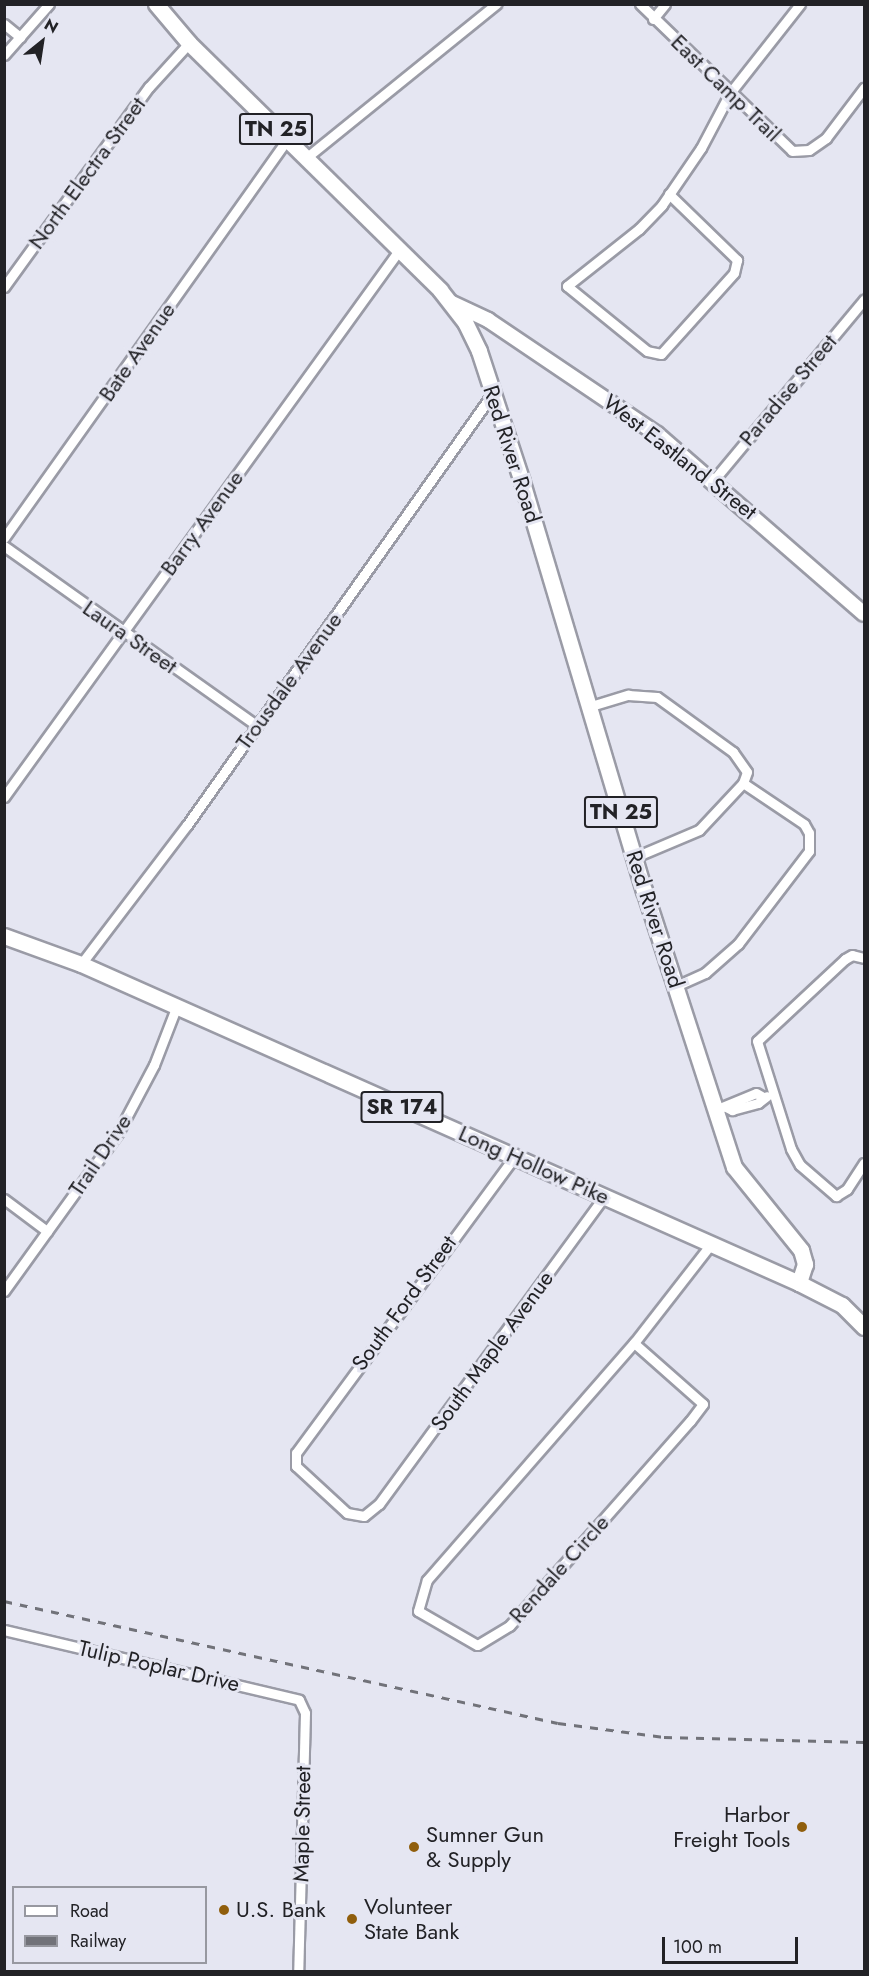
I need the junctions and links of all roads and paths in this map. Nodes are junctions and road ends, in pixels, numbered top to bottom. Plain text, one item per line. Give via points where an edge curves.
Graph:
1 (49, 4) edge
2 (156, 4) edge
3 (496, 4) edge
4 (640, 4) edge
5 (665, 4) edge
6 (800, 4) edge
7 (653, 19) junction
8 (4, 24) edge
9 (20, 37) junction
10 (189, 43) junction
11 (4, 55) edge
12 (864, 88) edge
13 (730, 93) junction
14 (287, 140) junction
15 (306, 158) junction
16 (669, 194) junction
17 (400, 249) junction
18 (4, 287) edge
19 (864, 300) edge
20 (450, 302) junction
21 (465, 322) joint
22 (493, 393) junction
23 (712, 482) junction
24 (4, 538) edge
25 (4, 546) edge
26 (864, 614) edge
27 (122, 633) junction
28 (591, 706) junction
29 (257, 726) junction
30 (743, 783) junction
31 (4, 797) edge
32 (634, 857) junction
33 (4, 936) edge
34 (864, 958) edge
35 (81, 964) junction
36 (676, 986) junction
37 (176, 1008) junction
38 (768, 1096) junction
39 (720, 1108) junction
40 (515, 1156) junction
41 (864, 1163) edge
42 (604, 1197) junction
43 (4, 1199) edge
44 (47, 1231) junction
45 (711, 1244) junction
46 (799, 1282) junction
47 (4, 1291) edge
48 (864, 1327) edge
49 (634, 1343) junction
50 (379, 1504) joint
51 (4, 1630) edge
52 (305, 1713) joint
53 (298, 1971) edge

1 - 9 street
2 - 10 main road, TN 25
3 - 15 street
4 - 7 street, East Camp Trail
5 - 7 street
6 - 13 street
7 - 13 street, East Camp Trail
8 - 9 street
9 - 11 street
10 - 14 main road, TN 25
10 - 18 street, North Electra Street via 149,87
12 - 13 street, East Camp Trail via 826,138 809,150 792,151
13 - 16 street via 701,148
14 - 15 main road, TN 25
14 - 24 street, Bate Avenue
15 - 17 main road, TN 25
16 - 16 street via 639,229 567,286 647,351 661,354 734,273 737,260
17 - 20 main road, West Eastland Street / TN 25
17 - 27 street, Barry Avenue
19 - 23 street, Paradise Street
20 - 21 main road, West Eastland Street / TN 25
20 - 23 street, West Eastland Street via 488,320 634,417
21 - 22 main road, Red River Road / TN 25
22 - 28 main road, Red River Road / TN 25
22 - 29 street, Trousdale Avenue
23 - 26 street, West Eastland Street
25 - 27 street, Laura Street
27 - 29 street, Laura Street
27 - 31 street, Barry Avenue
28 - 30 street via 628,695 657,697 744,763 747,772
28 - 32 main road, Red River Road / TN 25
29 - 35 street, Trousdale Avenue
30 - 32 street via 699,830
30 - 36 street via 804,824 809,833 809,851 738,944 705,973
32 - 36 main road, Red River Road / TN 25
33 - 35 main road, Long Hollow Pike / SR 174
34 - 38 street via 852,955 845,959 760,1035 757,1048
35 - 37 main road, Long Hollow Pike / SR 174
36 - 39 main road, Red River Road / TN 25
37 - 40 main road, Long Hollow Pike / SR 174
37 - 44 street, Trail Drive via 154,1065 118,1133
38 - 39 street via 749,1106
38 - 41 street via 801,1165 829,1193 841,1194
39 - 46 main road, Red River Road / TN 25 via 742,1181 801,1250 805,1264
40 - 42 main road, Long Hollow Pike / SR 174
40 - 50 street, South Ford Street via 296,1453 296,1466 347,1513 364,1516
42 - 45 main road, Long Hollow Pike / SR 174
42 - 50 street, South Maple Avenue
43 - 44 street
44 - 47 street, Trail Drive
45 - 46 main road, Long Hollow Pike / SR 174
45 - 49 street, Rendale Circle
46 - 48 main road via 842,1305
49 - 49 street, Rendale Circle via 427,1580 418,1611 477,1645 509,1626 690,1421 703,1404
51 - 52 street, Tulip Poplar Drive via 299,1700
52 - 53 street, Maple Street

